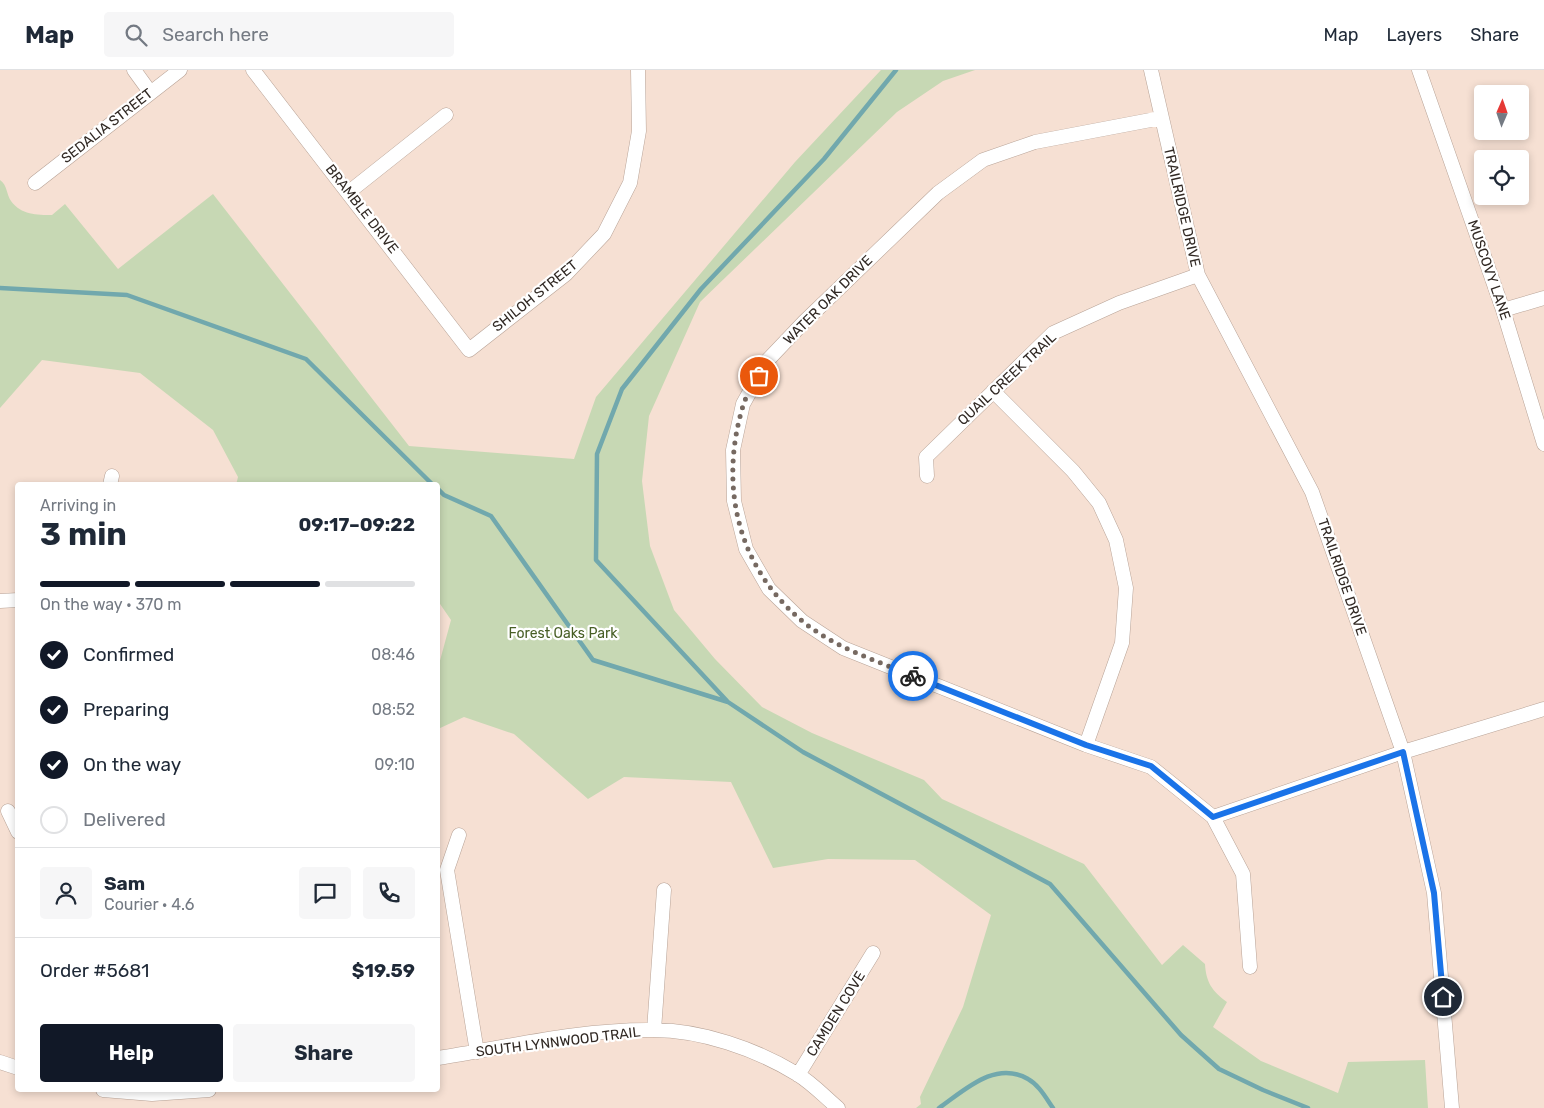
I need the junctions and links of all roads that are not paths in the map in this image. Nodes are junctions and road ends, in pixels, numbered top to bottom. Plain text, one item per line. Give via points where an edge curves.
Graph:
1 (134, 70) edge
2 (180, 70) edge
3 (253, 70) edge
4 (638, 70) edge
5 (1151, 70) edge
6 (1420, 70) edge
7 (150, 92) junction
8 (446, 115) dead end
9 (1161, 118) junction
10 (35, 183) dead end
11 (349, 192) junction
12 (1198, 275) junction
13 (1544, 298) edge
14 (1503, 310) junction
15 (469, 350) joint
16 (993, 391) junction
17 (1544, 444) edge
18 (927, 476) dead end
19 (15, 600) edge
20 (0, 601) edge
21 (1544, 709) edge
22 (1086, 745) junction
23 (1403, 752) junction
24 (8, 811) dead end
25 (1213, 817) junction
26 (15, 826) edge
27 (459, 835) dead end
28 (664, 890) dead end
29 (873, 952) dead end
30 (1250, 967) dead end
31 (654, 1030) junction
32 (477, 1052) junction
33 (440, 1058) edge
34 (0, 1062) edge
35 (15, 1067) edge
36 (798, 1075) junction
37 (128, 1092) edge
38 (180, 1092) edge
39 (838, 1108) edge
40 (1452, 1108) edge

1 - 7 street
2 - 7 street, SEDALIA STREET
3 - 11 street, BRAMBLE DRIVE
4 - 15 street, SHILOH STREET via 639,132 630,183 604,234 566,274
5 - 9 street, TRAILRIDGE DRIVE
6 - 14 street, MUSCOVY LANE
7 - 10 street, SEDALIA STREET
8 - 11 street
9 - 12 street, TRAILRIDGE DRIVE
9 - 22 street, WATER OAK DRIVE via 1035,142 983,160 938,193 767,361 743,404 733,450 734,501 746,548 769,588 802,621 843,648
11 - 15 street, BRAMBLE DRIVE
12 - 16 street, QUAIL CREEK TRAIL via 1119,303 1053,333
12 - 23 street, TRAILRIDGE DRIVE via 1312,492
13 - 14 street
14 - 17 street, MUSCOVY LANE
16 - 18 street, QUAIL CREEK TRAIL via 926,457
16 - 22 street via 1089,490 1099,503 1116,540 1126,588 1122,643
19 - 20 street
21 - 23 street
22 - 25 street, WATER OAK DRIVE via 1151,766
23 - 25 street
23 - 40 street, TRAILRIDGE DRIVE via 1434,893
24 - 26 street
25 - 30 street, WATER OAK DRIVE via 1243,874
27 - 32 street via 447,870
28 - 31 street
29 - 36 street, CAMDEN COVE
31 - 32 street, SOUTH LYNNWOOD TRAIL via 608,1032
31 - 36 street, SOUTH LYNNWOOD TRAIL via 729,1044
32 - 33 street, SOUTH LYNNWOOD TRAIL
34 - 35 street
36 - 39 street, SOUTH LYNNWOOD TRAIL
37 - 38 street

